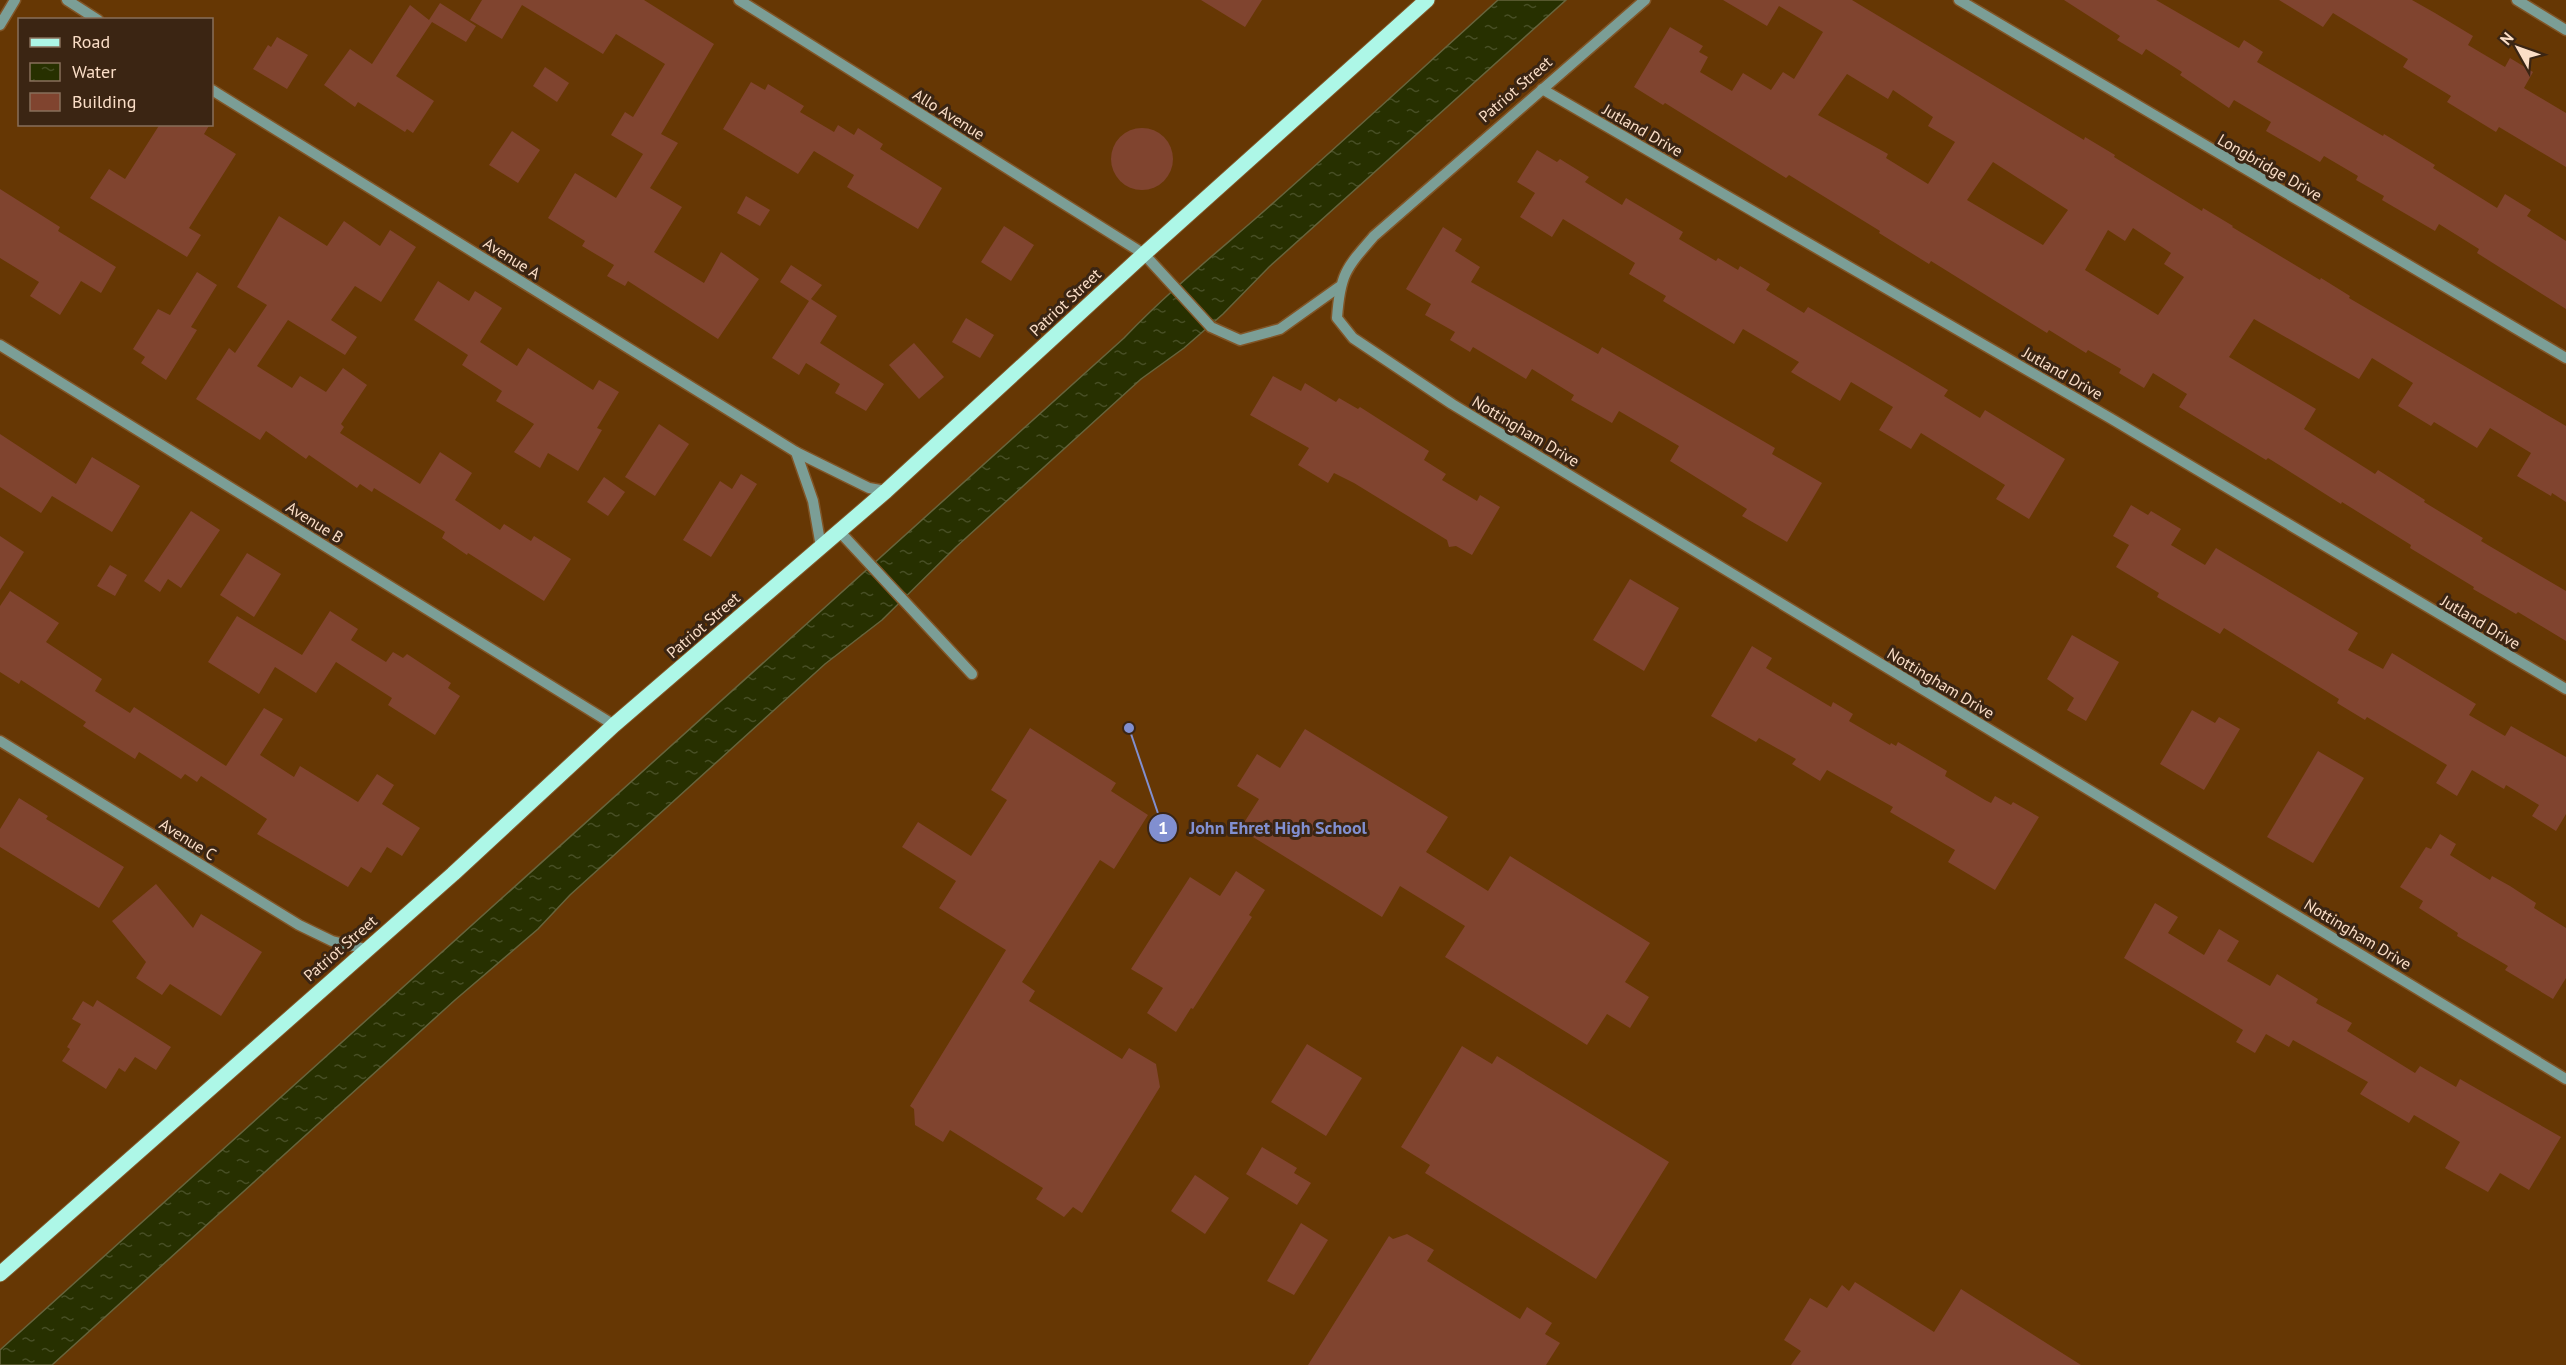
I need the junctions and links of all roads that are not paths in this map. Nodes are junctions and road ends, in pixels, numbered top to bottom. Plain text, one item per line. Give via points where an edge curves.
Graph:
1 (15, 0) edge
2 (67, 0) edge
3 (739, 0) edge
4 (1427, 0) edge
5 (1645, 0) edge
6 (1959, 0) edge
7 (2517, 0) edge
8 (95, 18) edge
9 (0, 25) edge
10 (2566, 30) edge
11 (1542, 89) junction
12 (213, 91) edge
13 (1144, 254) junction
14 (1339, 287) junction
15 (0, 345) edge
16 (2566, 358) edge
17 (796, 452) junction
18 (886, 491) junction
19 (839, 531) junction
20 (821, 547) junction
21 (972, 674) dead end
22 (2566, 690) edge
23 (614, 725) junction
24 (0, 741) edge
25 (366, 949) junction
26 (2566, 1079) edge
27 (0, 1274) edge

1 - 9 street
2 - 8 street
3 - 13 street, Allo Avenue
4 - 13 main road, Patriot Street
5 - 11 street, Patriot Street
6 - 16 street, Longbridge Drive
7 - 10 street
11 - 14 street, Patriot Street via 1374,236 1350,263
11 - 22 street, Jutland Drive via 2110,418
12 - 17 street, Avenue A
13 - 14 street, Allo Avenue via 1211,327 1240,340 1280,329
13 - 18 main road, Patriot Street
14 - 26 street, Nottingham Drive via 1337,318 1353,338 1452,404
15 - 23 street, Avenue B
17 - 18 street, Avenue A via 869,488
17 - 20 street via 813,501
18 - 19 main road, Patriot Street
19 - 20 main road, Patriot Street
19 - 21 street
20 - 23 main road, Patriot Street
23 - 25 main road, Patriot Street
24 - 25 street, Avenue C via 299,925 332,941
25 - 27 main road, Patriot Street

